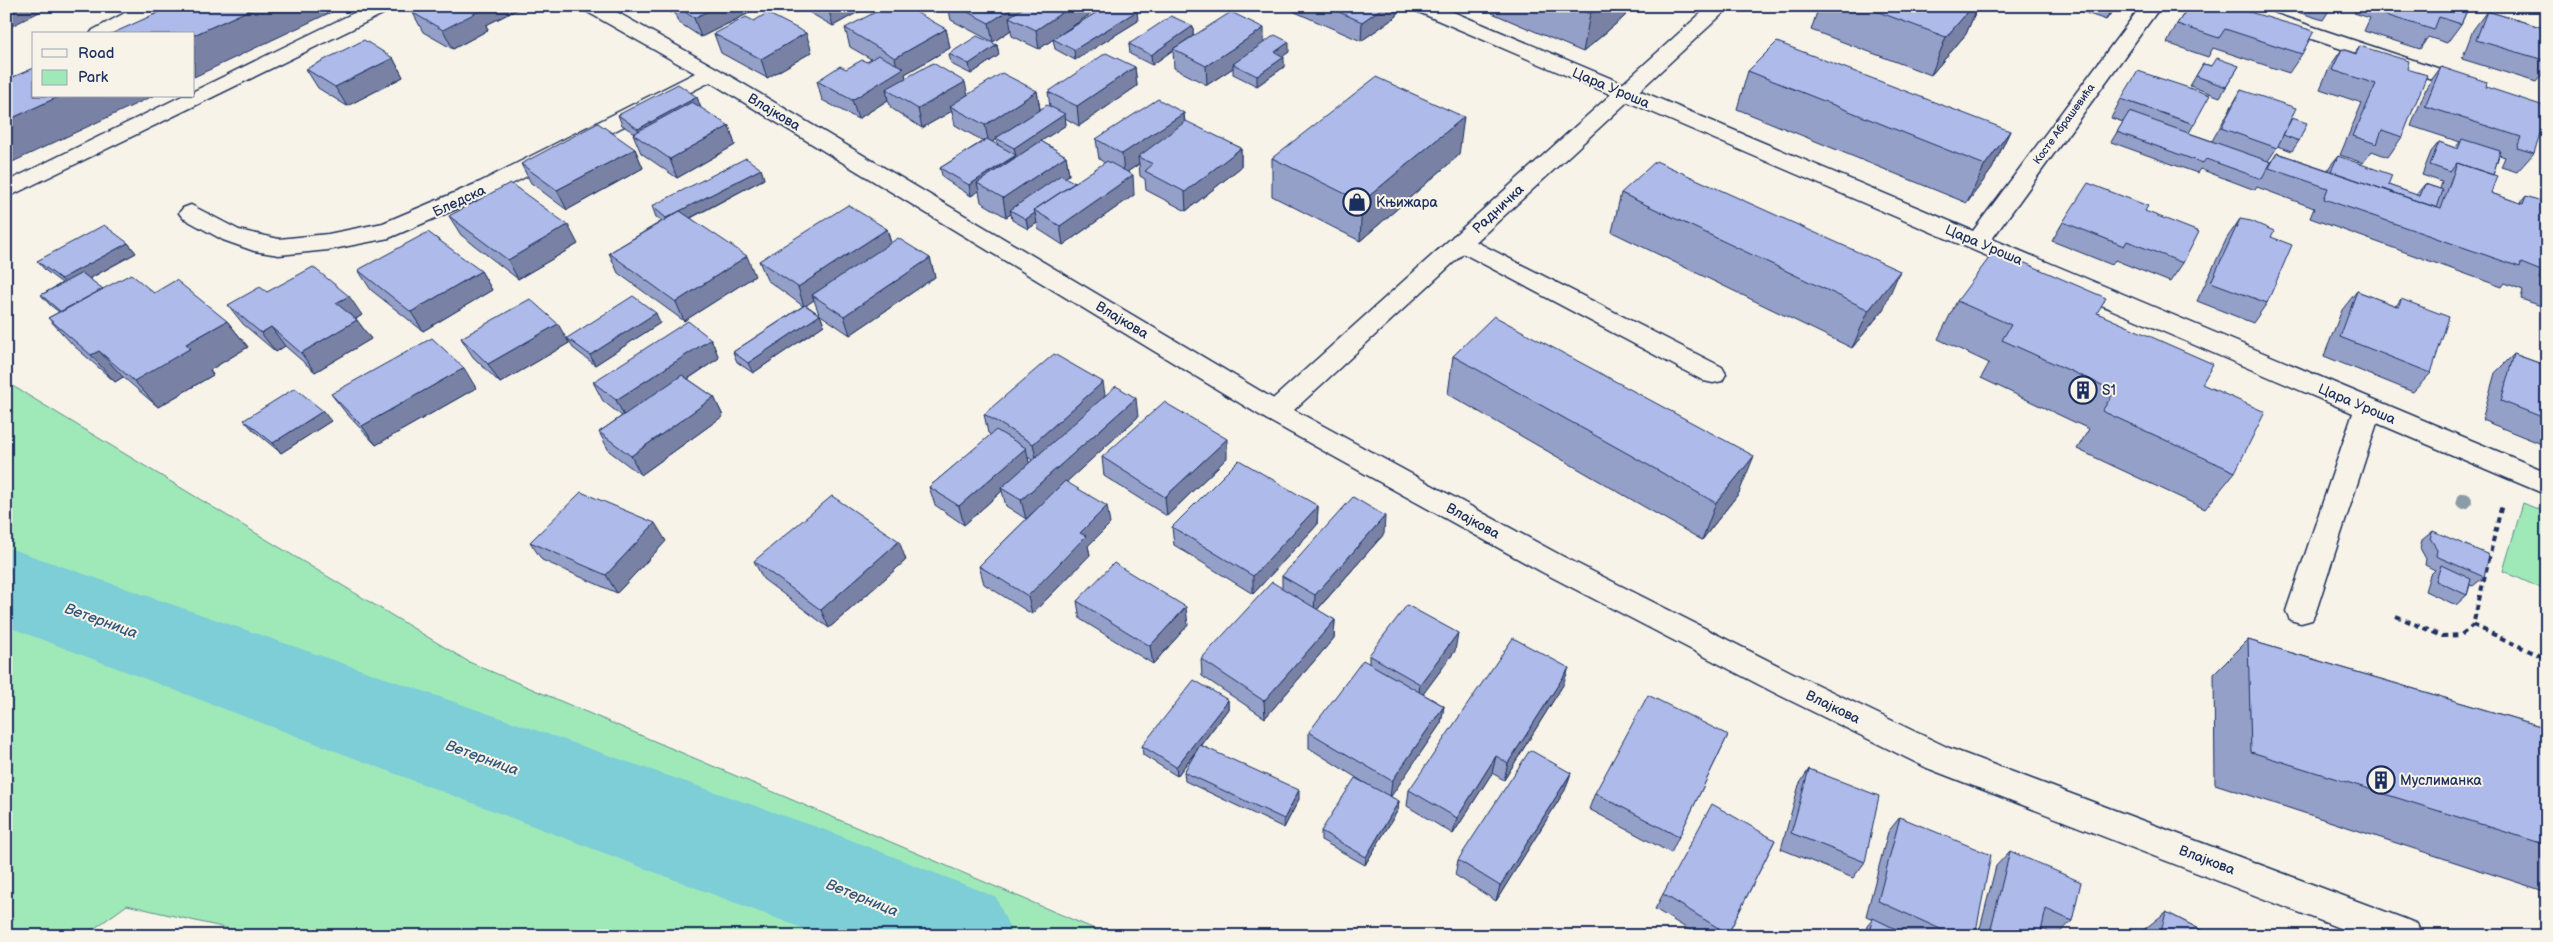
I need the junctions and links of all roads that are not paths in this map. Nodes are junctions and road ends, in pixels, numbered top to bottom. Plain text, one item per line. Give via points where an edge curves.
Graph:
1 (154, 6) edge
2 (384, 6) edge
3 (591, 6) edge
4 (1421, 6) edge
5 (1721, 6) edge
6 (2151, 6) edge
7 (2231, 6) edge
8 (104, 32) edge
9 (711, 73) junction
10 (2491, 92) edge
11 (1624, 93) junction
12 (6, 191) edge
13 (191, 213) dead end
14 (1461, 242) junction
15 (1977, 242) junction
16 (1713, 374) dead end
17 (2368, 409) junction
18 (1276, 412) junction
19 (2547, 484) edge
20 (2301, 611) dead end
21 (2405, 936) edge

1 - 8 street
2 - 12 street
3 - 9 street, Влајкова
4 - 11 street, Цара Уроша
5 - 11 street, Радничка
6 - 15 street, Косте Абрашевића
7 - 10 street
9 - 13 street, Бледска via 488,187 389,230 328,242 279,247 231,235
9 - 18 street, Влајкова
11 - 14 street, Радничка
11 - 15 street, Цара Уроша
14 - 16 street
14 - 18 street, Радничка
15 - 17 street, Цара Уроша
17 - 19 street, Цара Уроша
17 - 20 street
18 - 21 street, Влајкова via 1552,564 1938,758

